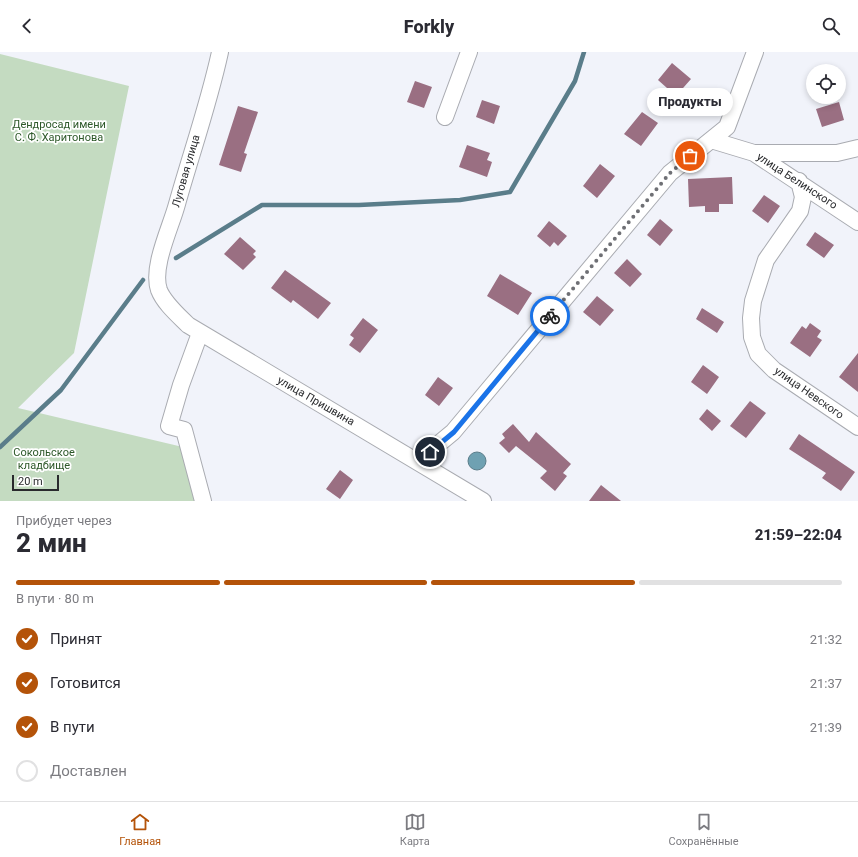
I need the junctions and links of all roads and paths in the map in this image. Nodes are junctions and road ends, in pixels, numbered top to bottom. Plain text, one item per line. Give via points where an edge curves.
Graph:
1 (220, 52) edge
2 (469, 52) edge
3 (755, 52) edge
4 (445, 117) dead end
5 (711, 140) junction
6 (858, 148) edge
7 (754, 153) junction
8 (799, 181) junction
9 (858, 222) edge
10 (159, 290) joint
11 (200, 333) junction
12 (858, 427) edge
13 (418, 461) junction
14 (204, 501) edge
15 (484, 501) edge

1 - 10 street, Луговая улица via 161,252 158,270
2 - 4 street
3 - 5 street via 727,127
5 - 7 street, улица Белинского
5 - 13 street via 670,173 454,432
6 - 7 street via 837,153
7 - 8 street, улица Белинского
8 - 9 street, улица Белинского
8 - 12 street, улица Невского via 803,197 800,211 766,260 754,300 752,336 758,354 774,370
10 - 11 street, улица Пришвина via 173,310
11 - 13 street, улица Пришвина
11 - 14 street via 169,426 184,430
13 - 15 street, улица Пришвина

